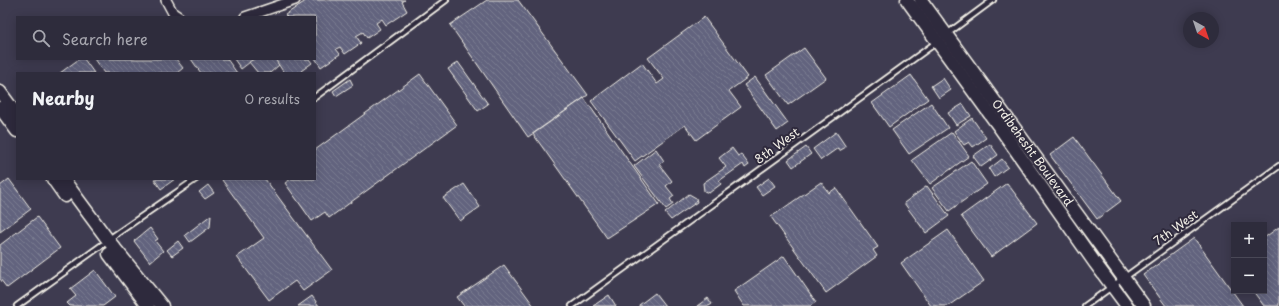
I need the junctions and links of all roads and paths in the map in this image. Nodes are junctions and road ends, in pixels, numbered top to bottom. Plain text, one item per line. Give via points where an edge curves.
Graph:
1 (166, 0) edge
2 (296, 0) edge
3 (446, 0) edge
4 (907, 0) edge
5 (921, 0) edge
6 (993, 0) edge
7 (178, 16) edge
8 (248, 16) edge
9 (942, 38) junction
10 (0, 92) edge
11 (316, 96) edge
12 (0, 108) edge
13 (16, 115) edge
14 (16, 130) edge
15 (1279, 166) edge
16 (54, 180) edge
17 (64, 180) edge
18 (195, 180) edge
19 (105, 242) junction
20 (1124, 278) junction
21 (1112, 286) junction
22 (17, 306) edge
23 (148, 306) edge
24 (162, 306) edge
25 (572, 306) edge
26 (1085, 306) edge
27 (1127, 306) edge
28 (1144, 306) edge

1 - 7 street
2 - 8 street
3 - 11 lane
4 - 9 street, Ordibehesht Boulevard
5 - 9 street, Ordibehesht Boulevard
6 - 9 lane, 8th West
9 - 20 street, Ordibehesht Boulevard
9 - 21 street, Ordibehesht Boulevard via 1000,128
9 - 25 lane, 8th West
10 - 13 street
12 - 14 street
15 - 20 lane, 7th West
16 - 19 street
17 - 19 street
18 - 19 lane
19 - 22 lane
19 - 23 street
19 - 24 street
20 - 21 lane, 7th West
20 - 28 street, Ordibehesht Boulevard
21 - 26 lane, 7th West
21 - 27 street, Ordibehesht Boulevard

